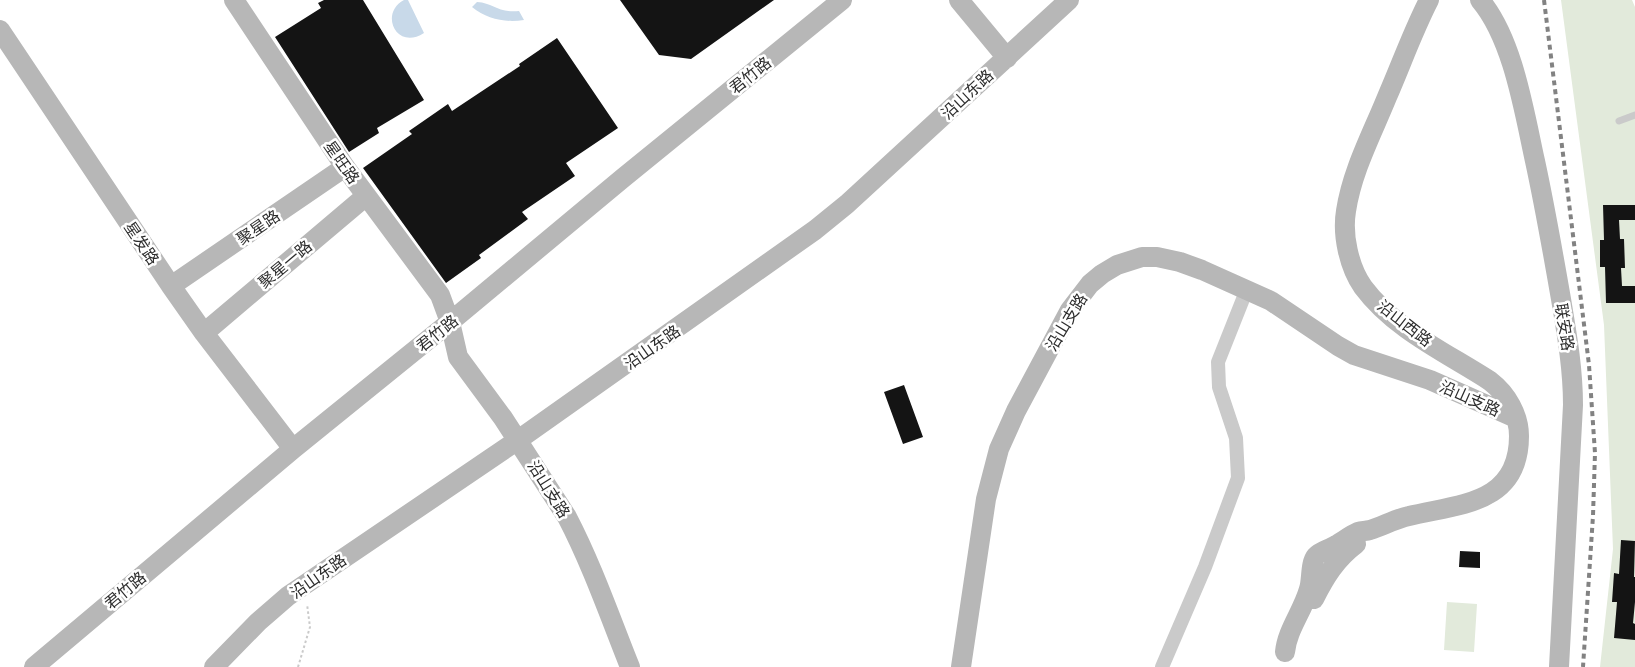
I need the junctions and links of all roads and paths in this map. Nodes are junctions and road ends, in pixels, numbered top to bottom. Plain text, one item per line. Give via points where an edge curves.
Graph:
1 (234, 0) edge
2 (842, 0) edge
3 (959, 0) edge
4 (1069, 0) edge
5 (1429, 0) edge
6 (1480, 0) edge
7 (0, 30) edge
8 (1007, 58) junction
9 (1635, 115) edge
10 (1619, 121) dead end
11 (345, 167) junction
12 (366, 196) junction
13 (171, 286) junction
14 (1247, 289) junction
15 (450, 322) junction
16 (204, 333) junction
17 (1516, 418) junction
18 (518, 440) junction
19 (293, 449) junction
20 (304, 585) junction
21 (1281, 660) edge
22 (34, 667) edge
23 (214, 667) edge
24 (298, 667) edge
25 (630, 667) edge
26 (961, 667) edge
27 (1162, 667) edge
28 (1559, 667) edge

1 - 11 street, 星旺路
2 - 15 street, 君竹路
3 - 8 street
4 - 8 street, 沿山东路
5 - 17 street, 沿山西路 via 1357,170 1346,212 1349,253 1362,286 1375,301 1411,331 1496,385
6 - 28 street, 联安路 via 1500,35 1519,88 1547,218 1572,372 1573,415
7 - 13 street, 星发路
8 - 18 street, 沿山东路 via 815,230
9 - 10 lane
11 - 12 street, 星旺路
11 - 13 street, 聚星路
12 - 15 street, 星旺路 via 440,295
12 - 16 street, 聚星一路
13 - 16 street, 星发路
14 - 17 street, 沿山支路 via 1354,355 1430,380
14 - 26 street, 沿山支路 via 1180,262 1142,257 1110,268 1078,298 1016,411 997,455 986,499
14 - 27 street via 1218,362 1219,387 1236,438 1238,478 1205,567
15 - 18 street, 沿山支路 via 458,357
15 - 19 street, 君竹路
16 - 19 street, 星发路
17 - 21 street, 沿山西路 via 1519,442 1515,461 1506,479 1493,492 1463,505 1410,516 1369,530 1339,558 1320,568 1291,644
18 - 20 street, 沿山东路
18 - 25 street, 沿山支路 via 567,517
19 - 22 street, 君竹路
20 - 23 street, 沿山东路 via 258,622
20 - 24 path via 310,627

